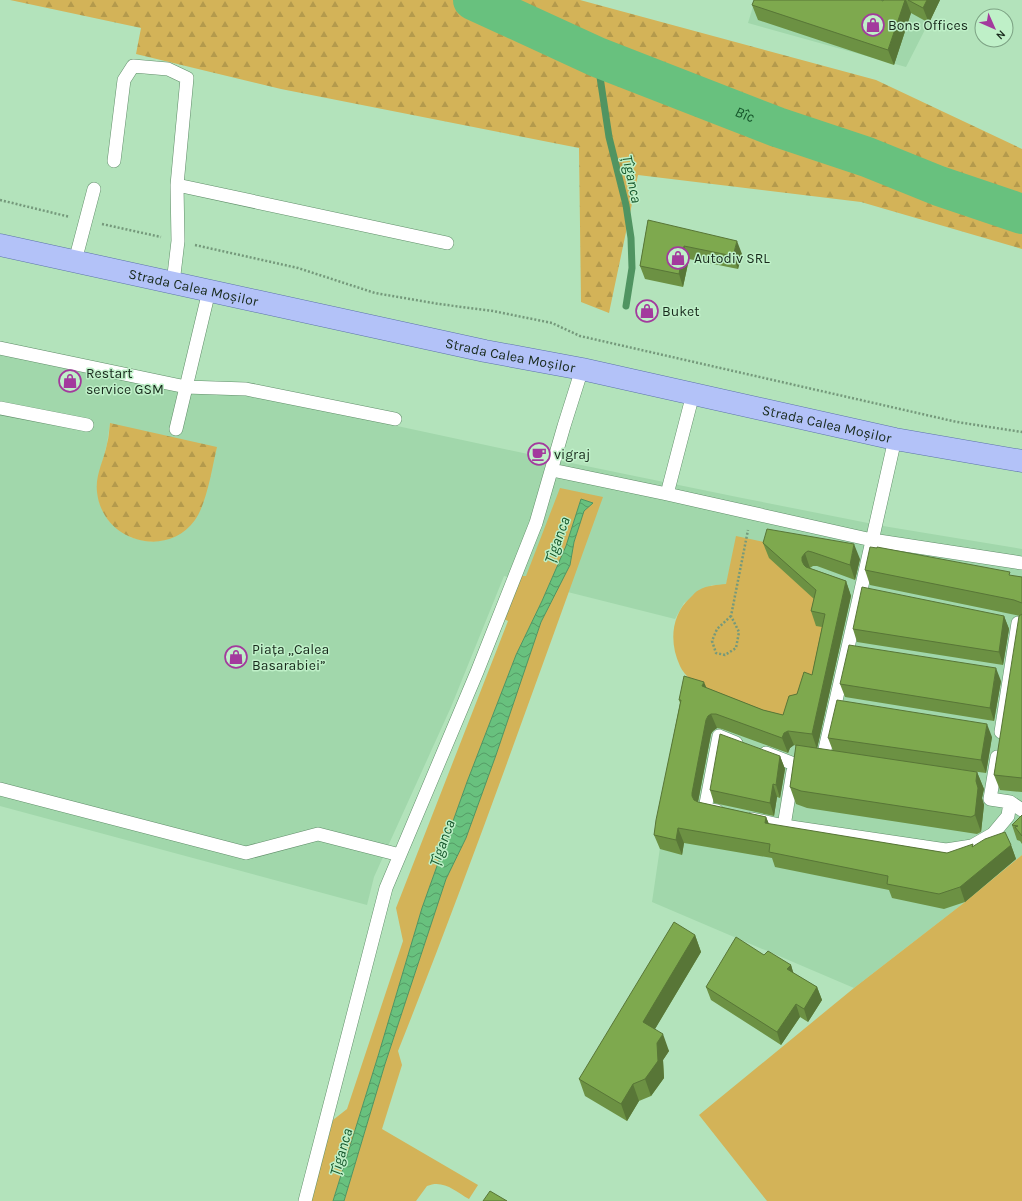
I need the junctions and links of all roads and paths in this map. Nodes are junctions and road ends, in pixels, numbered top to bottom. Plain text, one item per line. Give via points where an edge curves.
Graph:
1 (114, 161) dead end
2 (177, 185) junction
3 (94, 190) dead end
4 (0, 200) edge
5 (86, 220) junction
6 (178, 241) junction
7 (447, 243) dead end
8 (0, 245) edge
9 (76, 262) junction
10 (174, 283) junction
11 (209, 291) junction
12 (0, 348) edge
13 (582, 369) junction
14 (186, 387) junction
15 (693, 394) junction
16 (0, 408) edge
17 (395, 419) dead end
18 (87, 425) dead end
19 (176, 429) dead end
20 (1022, 432) edge
21 (895, 439) junction
22 (1022, 461) edge
23 (552, 470) junction
24 (667, 494) junction
25 (752, 514) junction
26 (872, 540) junction
27 (1022, 564) edge
28 (848, 586) dead end
29 (861, 591) junction
30 (876, 594) edge
31 (731, 616) junction
32 (1003, 620) edge
33 (1020, 624) edge
34 (848, 649) junction
35 (863, 651) edge
36 (995, 672) edge
37 (1010, 674) junction
38 (836, 704) junction
39 (851, 706) edge
40 (985, 728) edge
41 (1001, 730) junction
42 (823, 758) junction
43 (839, 760) edge
44 (794, 764) junction
45 (978, 780) edge
46 (993, 782) junction
47 (0, 789) edge
48 (1010, 802) junction
49 (1022, 810) edge
50 (727, 814) edge
51 (741, 816) edge
52 (784, 826) junction
53 (400, 855) junction
54 (305, 1201) edge

1 - 2 lane via 124,80 133,66 168,69 188,78
2 - 6 lane
2 - 7 lane
3 - 5 lane
4 - 5 path
5 - 6 path
5 - 9 lane
6 - 10 lane
6 - 20 path via 298,268 375,293 494,311 552,323 580,336 957,422
8 - 9 main road, Strada Calea Moșilor
9 - 10 main road, Strada Calea Moșilor
10 - 11 main road, Strada Calea Moșilor
11 - 13 main road, Strada Calea Moșilor via 485,351
11 - 14 lane
12 - 14 lane
13 - 15 main road, Strada Calea Moșilor
13 - 23 lane
14 - 17 lane via 246,389
14 - 19 lane
15 - 21 main road, Strada Calea Moșilor
15 - 24 lane
16 - 18 lane
21 - 22 main road, Strada Calea Moșilor
21 - 26 lane
23 - 24 lane
23 - 53 lane via 536,523
24 - 25 lane
25 - 26 lane
25 - 31 path
26 - 27 lane
26 - 29 lane
28 - 29 lane
29 - 30 lane
29 - 34 lane
31 - 31 path via 739,632 736,648 725,655 716,653 712,641 716,629
32 - 33 lane
33 - 37 lane
34 - 35 lane
34 - 38 lane
36 - 37 lane
37 - 41 lane
38 - 39 lane
38 - 42 lane
40 - 41 lane
41 - 46 lane
42 - 43 lane
42 - 44 lane via 796,753
44 - 50 lane via 719,736 705,809
44 - 52 lane
45 - 46 lane
46 - 48 lane via 990,799
47 - 53 lane via 246,853 318,834
48 - 49 lane
48 - 52 lane via 1008,816 993,834 972,846 946,850
51 - 52 lane
53 - 54 lane via 386,888

